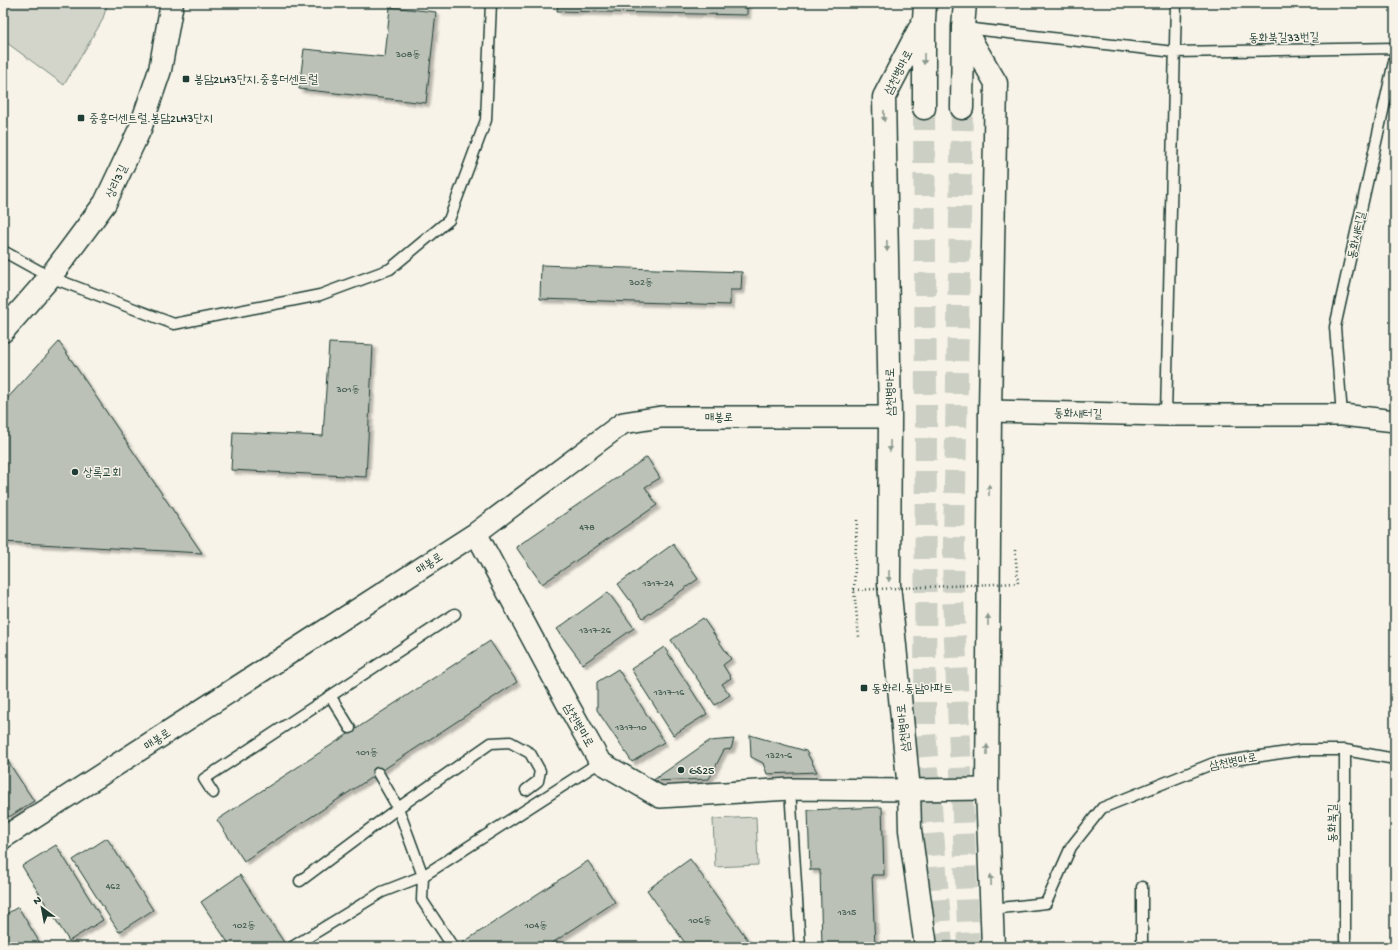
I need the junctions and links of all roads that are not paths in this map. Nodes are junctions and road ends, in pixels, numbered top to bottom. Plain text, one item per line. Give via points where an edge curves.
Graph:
1 (172, 3) edge
2 (490, 3) edge
3 (965, 3) edge
4 (1176, 3) edge
5 (925, 11) edge
6 (963, 27) junction
7 (1395, 48) edge
8 (1174, 52) junction
9 (1395, 57) edge
10 (924, 108) tunnel mouth
11 (962, 108) tunnel mouth
12 (3, 251) edge
13 (50, 277) junction
14 (3, 331) edge
15 (990, 411) junction
16 (1166, 415) junction
17 (1342, 415) junction
18 (890, 417) junction
19 (1395, 420) edge
20 (476, 533) junction
21 (455, 614) dead end
22 (331, 697) junction
23 (350, 728) dead end
24 (1345, 750) junction
25 (1395, 759) edge
26 (600, 762) junction
27 (378, 773) dead end
28 (790, 789) junction
29 (987, 789) junction
30 (526, 790) dead end
31 (909, 790) junction
32 (213, 793) dead end
33 (398, 808) junction
34 (3, 838) edge
35 (423, 876) junction
36 (300, 881) dead end
37 (1142, 887) dead end
38 (992, 909) junction
39 (292, 947) edge
40 (453, 947) edge
41 (800, 947) edge
42 (926, 947) edge
43 (993, 947) edge
44 (1142, 947) edge
45 (1348, 947) edge

1 - 13 main road, 상리3길 via 160,70 140,129 106,203
2 - 13 lane via 486,120 449,220 390,269 320,295 174,324
3 - 6 main road
4 - 8 lane
5 -> 10 main road
5 -> 18 main road, 삼천병마로 via 884,97
6 - 8 lane, 동화북길33번길
6 - 11 main road
6 - 15 main road via 996,83
7 - 8 lane, 동화북길33번길
8 - 16 lane
9 - 17 lane, 동화새터길 via 1335,327
12 - 13 lane
13 - 14 main road, 상리3길
15 - 16 street, 동화새터길
29 -> 15 main road
16 - 17 street, 동화새터길
17 - 19 street, 동화새터길
18 - 20 street, 매봉로 via 661,417 623,423
18 -> 31 main road, 삼천병마로 via 889,584
20 - 26 street, 삼천병마로
20 - 34 street, 매봉로
21 - 22 lane
22 - 23 lane
22 - 32 lane via 204,779
24 - 25 lane
24 - 38 lane, 삼천병마로 via 1300,750 1214,763 1102,808 1072,847 1046,903
24 - 45 lane, 동화북길
26 - 28 street via 660,797
26 - 35 lane
27 - 33 lane
28 - 31 street
28 - 41 lane
29 - 31 street
38 -> 29 main road
30 - 33 lane via 538,781 540,771 530,754 510,742 491,743
31 - 42 main road, 삼천병마로 via 910,830
33 - 35 lane
33 - 36 lane
35 - 39 lane via 382,892
35 - 40 lane via 422,900
37 - 44 lane
38 - 43 main road

